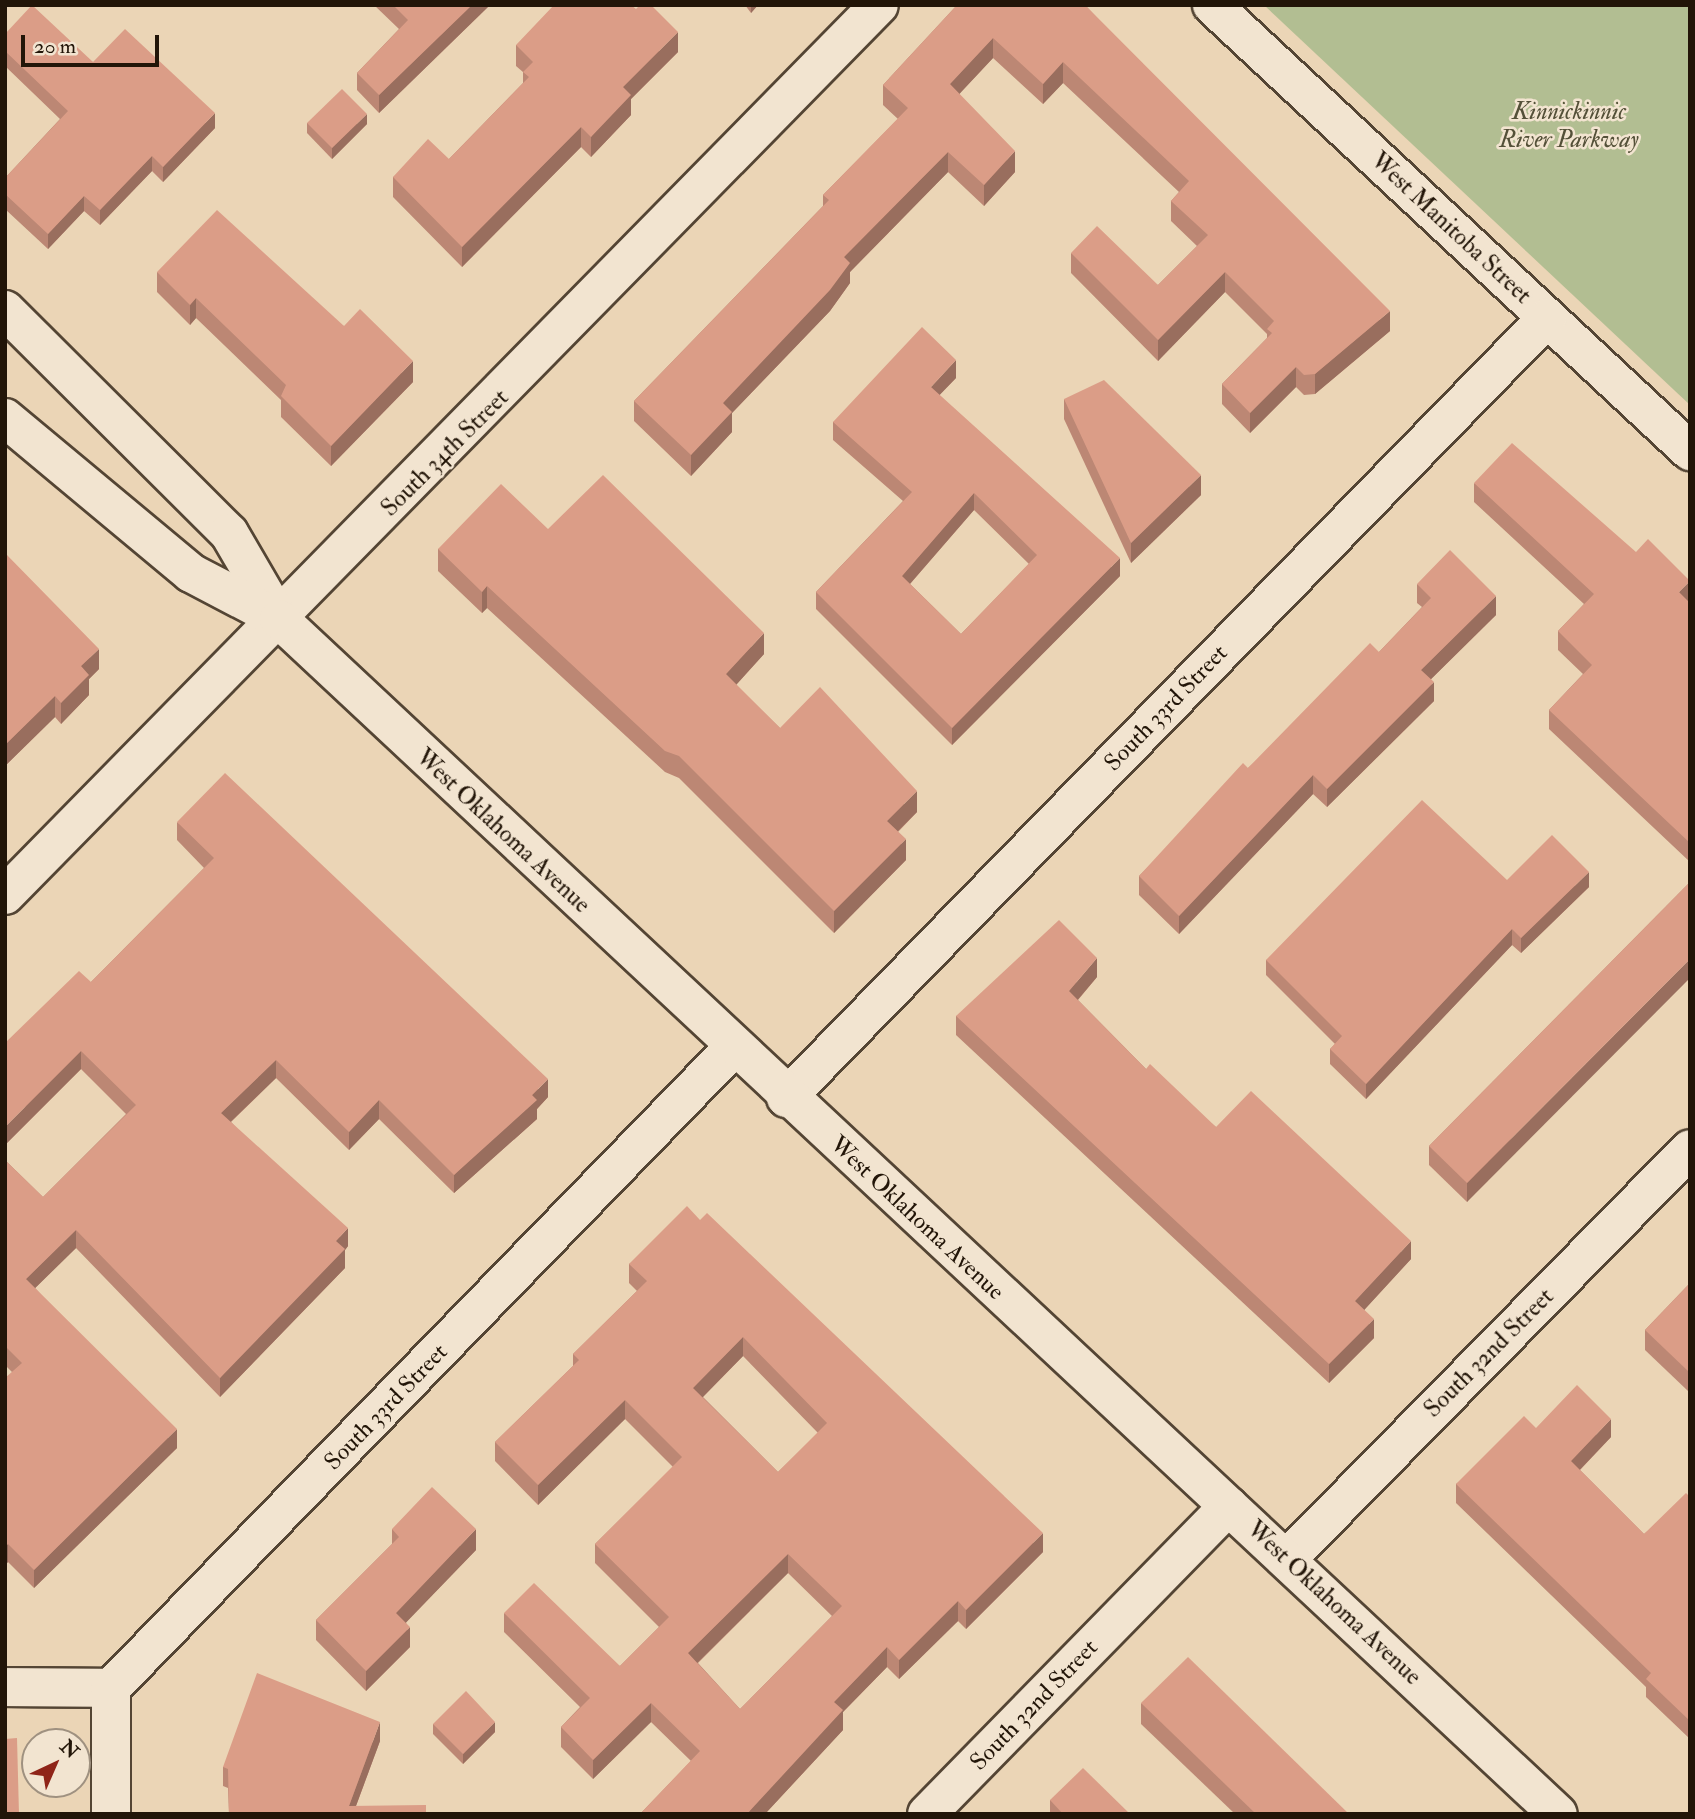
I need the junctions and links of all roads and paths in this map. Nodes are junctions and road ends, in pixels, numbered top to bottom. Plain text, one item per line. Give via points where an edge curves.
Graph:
1 (879, 5) edge
2 (1212, 5) edge
3 (5, 310) edge
4 (1547, 318) junction
5 (5, 418) edge
6 (1690, 451) edge
7 (279, 620) junction
8 (5, 895) edge
9 (733, 1048) junction
10 (786, 1098) junction
11 (1690, 1149) edge
12 (1229, 1506) junction
13 (1288, 1558) junction
14 (5, 1686) edge
15 (111, 1688) junction
16 (111, 1814) edge
17 (928, 1814) edge
18 (1558, 1814) edge

1 - 7 street, South 34th Street
2 - 4 street, West Manitoba Street
3 - 7 street, West Oklahoma Avenue via 229,533
4 - 6 street, West Manitoba Street
4 - 10 street, South 33rd Street
5 - 7 street, West Oklahoma Avenue via 191,573
7 - 8 street, South 34th Street
7 - 9 street, West Oklahoma Avenue
9 - 10 street, West Oklahoma Avenue
9 - 15 street, South 33rd Street
10 - 12 street, West Oklahoma Avenue
11 - 13 street, South 32nd Street
12 - 13 street, West Oklahoma Avenue
12 - 17 street, South 32nd Street
13 - 18 street, West Oklahoma Avenue
14 - 15 street
15 - 16 street

